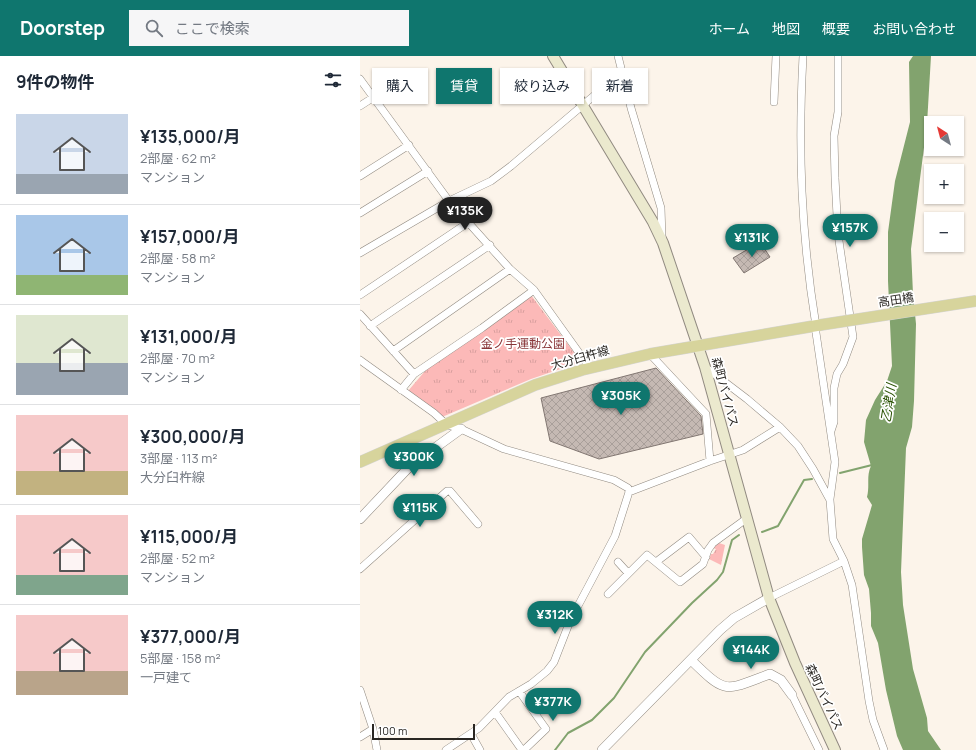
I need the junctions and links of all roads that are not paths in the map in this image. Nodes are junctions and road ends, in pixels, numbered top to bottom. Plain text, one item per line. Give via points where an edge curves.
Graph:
1 (553, 56) edge
2 (776, 56) edge
3 (803, 56) edge
4 (838, 56) edge
5 (620, 58) edge
6 (560, 68) edge
7 (621, 68) edge
8 (360, 79) edge
9 (372, 94) edge
10 (592, 96) edge
11 (372, 98) edge
12 (584, 102) edge
13 (774, 102) dead end
14 (379, 104) edge
15 (582, 104) joint
16 (631, 104) edge
17 (360, 106) edge
18 (409, 145) junction
19 (428, 171) junction
20 (360, 176) edge
21 (449, 201) junction
22 (360, 213) edge
23 (469, 222) junction
24 (663, 243) junction
25 (490, 245) junction
26 (360, 253) edge
27 (510, 269) junction
28 (534, 290) junction
29 (360, 295) edge
30 (976, 301) edge
31 (360, 314) edge
32 (370, 326) junction
33 (817, 326) junction
34 (698, 346) junction
35 (392, 351) junction
36 (650, 354) junction
37 (360, 360) edge
38 (705, 367) junction
39 (590, 368) junction
40 (414, 374) junction
41 (401, 390) junction
42 (447, 425) junction
43 (780, 427) junction
44 (461, 429) junction
45 (831, 430) junction
46 (729, 455) junction
47 (710, 461) junction
48 (360, 462) edge
49 (630, 492) junction
50 (830, 500) junction
51 (360, 519) edge
52 (746, 519) junction
53 (478, 524) dead end
54 (706, 557) junction
55 (844, 561) junction
56 (618, 562) dead end
57 (656, 562) junction
58 (360, 569) edge
59 (628, 573) junction
60 (608, 594) dead end
61 (769, 598) junction
62 (691, 660) junction
63 (360, 691) edge
64 (519, 691) junction
65 (792, 695) joint
66 (495, 712) junction
67 (373, 729) junction
68 (471, 734) junction
69 (360, 737) edge
70 (458, 747) edge
71 (377, 750) edge
72 (446, 750) edge
73 (480, 750) edge
74 (523, 750) edge
75 (602, 750) edge
76 (819, 750) edge
77 (835, 750) edge
78 (884, 750) edge

1 - 6 main road, 森町バイパス
2 - 13 street
3 - 33 street via 800,124 801,193 808,270
4 - 45 street via 838,112 834,136 838,234 853,337 837,374 834,388 834,422
5 - 7 street
8 - 9 street
10 - 12 street
11 - 17 street
14 - 18 street
15 - 21 street via 496,177
15 - 24 main road, 森町バイパス
16 - 24 street via 661,208
18 - 19 street
18 - 20 street
19 - 21 street
19 - 22 street
21 - 23 street
21 - 26 street
23 - 25 street
23 - 29 street
24 - 34 main road, 森町バイパス
25 - 27 street
25 - 32 street
27 - 28 street
27 - 35 street
28 - 39 street
28 - 40 street
30 - 33 main road, 高田橋, bridge
31 - 32 street
32 - 35 street
33 - 34 main road, 大分臼杵線
33 - 45 street
34 - 36 main road, 大分臼杵線
34 - 38 main road, 森町バイパス
35 - 40 street
36 - 39 main road, 大分臼杵線
36 - 47 street via 706,414
37 - 41 street
38 - 43 street
38 - 46 main road, 森町バイパス
39 - 42 main road, 大分臼杵線 via 535,385
40 - 41 street
41 - 42 street
42 - 44 street
42 - 48 main road, 大分臼杵線
43 - 46 street via 743,450
43 - 50 street via 798,446
44 - 49 street via 504,449 614,480
44 - 51 street via 410,466
45 - 50 street via 835,462
46 - 47 street
46 - 52 main road, 森町バイパス
47 - 49 street
49 - 64 street via 615,536 570,621 554,662 542,676
50 - 55 street via 832,540
52 - 54 street via 713,543
52 - 61 main road, 森町バイパス
53 - 58 street via 450,491 447,491
54 - 57 street via 703,564 680,582
54 - 57 street via 689,536
55 - 61 street
55 - 78 street via 857,612 873,720
56 - 59 street
57 - 59 street via 647,555
59 - 60 street
61 - 62 street via 734,618
61 - 77 main road, 森町バイパス via 795,663
62 - 65 street via 715,683 723,687 739,685 770,674 781,680
62 - 75 street
63 - 67 street
64 - 66 street via 509,697
64 - 74 street via 546,729
65 - 76 street
66 - 68 street
66 - 74 street
67 - 69 street
67 - 71 street
68 - 70 street
68 - 73 street
70 - 72 street

